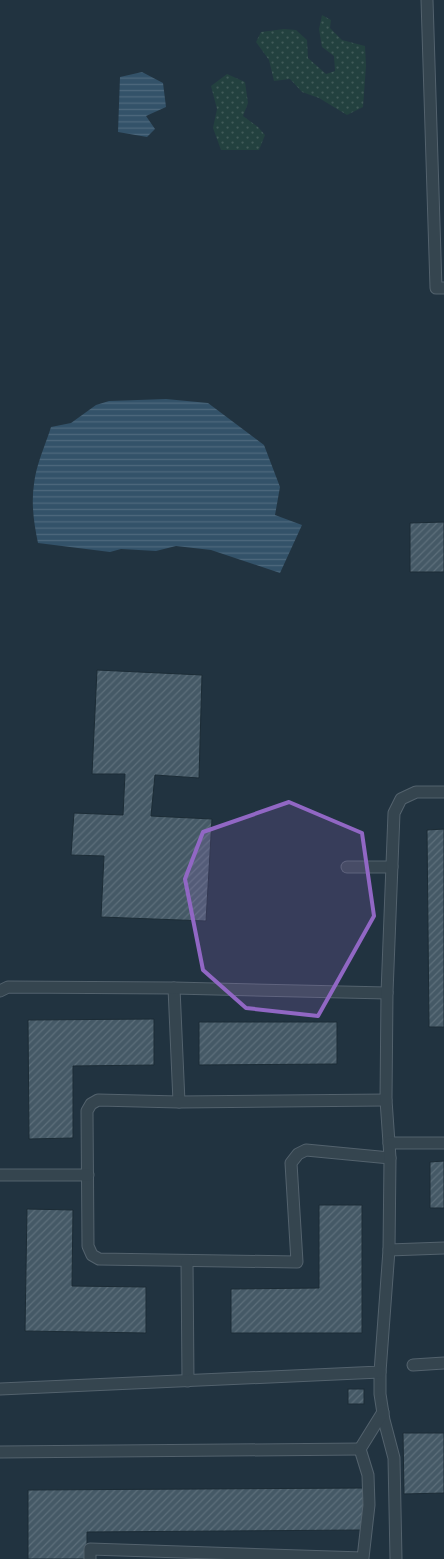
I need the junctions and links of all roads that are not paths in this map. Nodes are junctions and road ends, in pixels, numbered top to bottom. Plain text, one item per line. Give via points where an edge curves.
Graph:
1 (427, 0) edge
2 (444, 288) edge
3 (444, 792) edge
4 (346, 867) dead end
5 (392, 868) junction
6 (174, 988) junction
7 (0, 990) edge
8 (387, 993) junction
9 (386, 1100) junction
10 (179, 1102) junction
11 (444, 1143) edge
12 (389, 1144) junction
13 (390, 1158) junction
14 (0, 1175) edge
15 (88, 1175) junction
16 (444, 1248) edge
17 (389, 1250) junction
18 (187, 1261) junction
19 (444, 1363) edge
20 (413, 1365) dead end
21 (380, 1372) junction
22 (188, 1381) junction
23 (0, 1389) edge
24 (383, 1412) junction
25 (360, 1449) junction
26 (0, 1452) edge
27 (90, 1559) edge
28 (396, 1559) edge

1 - 2 lane via 436,288
3 - 5 lane via 416,792 401,799 394,813
4 - 5 lane
5 - 8 lane
6 - 7 lane via 8,987
6 - 8 lane
6 - 10 lane
8 - 9 lane
9 - 10 lane
9 - 12 lane
10 - 15 lane via 98,1100 91,1104 87,1111
11 - 12 lane
12 - 13 lane
13 - 17 lane
13 - 18 lane via 306,1150 298,1154 291,1163 297,1262
14 - 15 lane
15 - 18 lane via 88,1246 92,1255 99,1260
16 - 17 lane
17 - 21 lane
18 - 22 lane
19 - 20 lane
21 - 22 lane
21 - 24 lane
22 - 23 lane
24 - 25 lane
24 - 28 lane via 394,1458
25 - 26 lane
25 - 27 lane via 368,1476 369,1505 363,1558 90,1550

